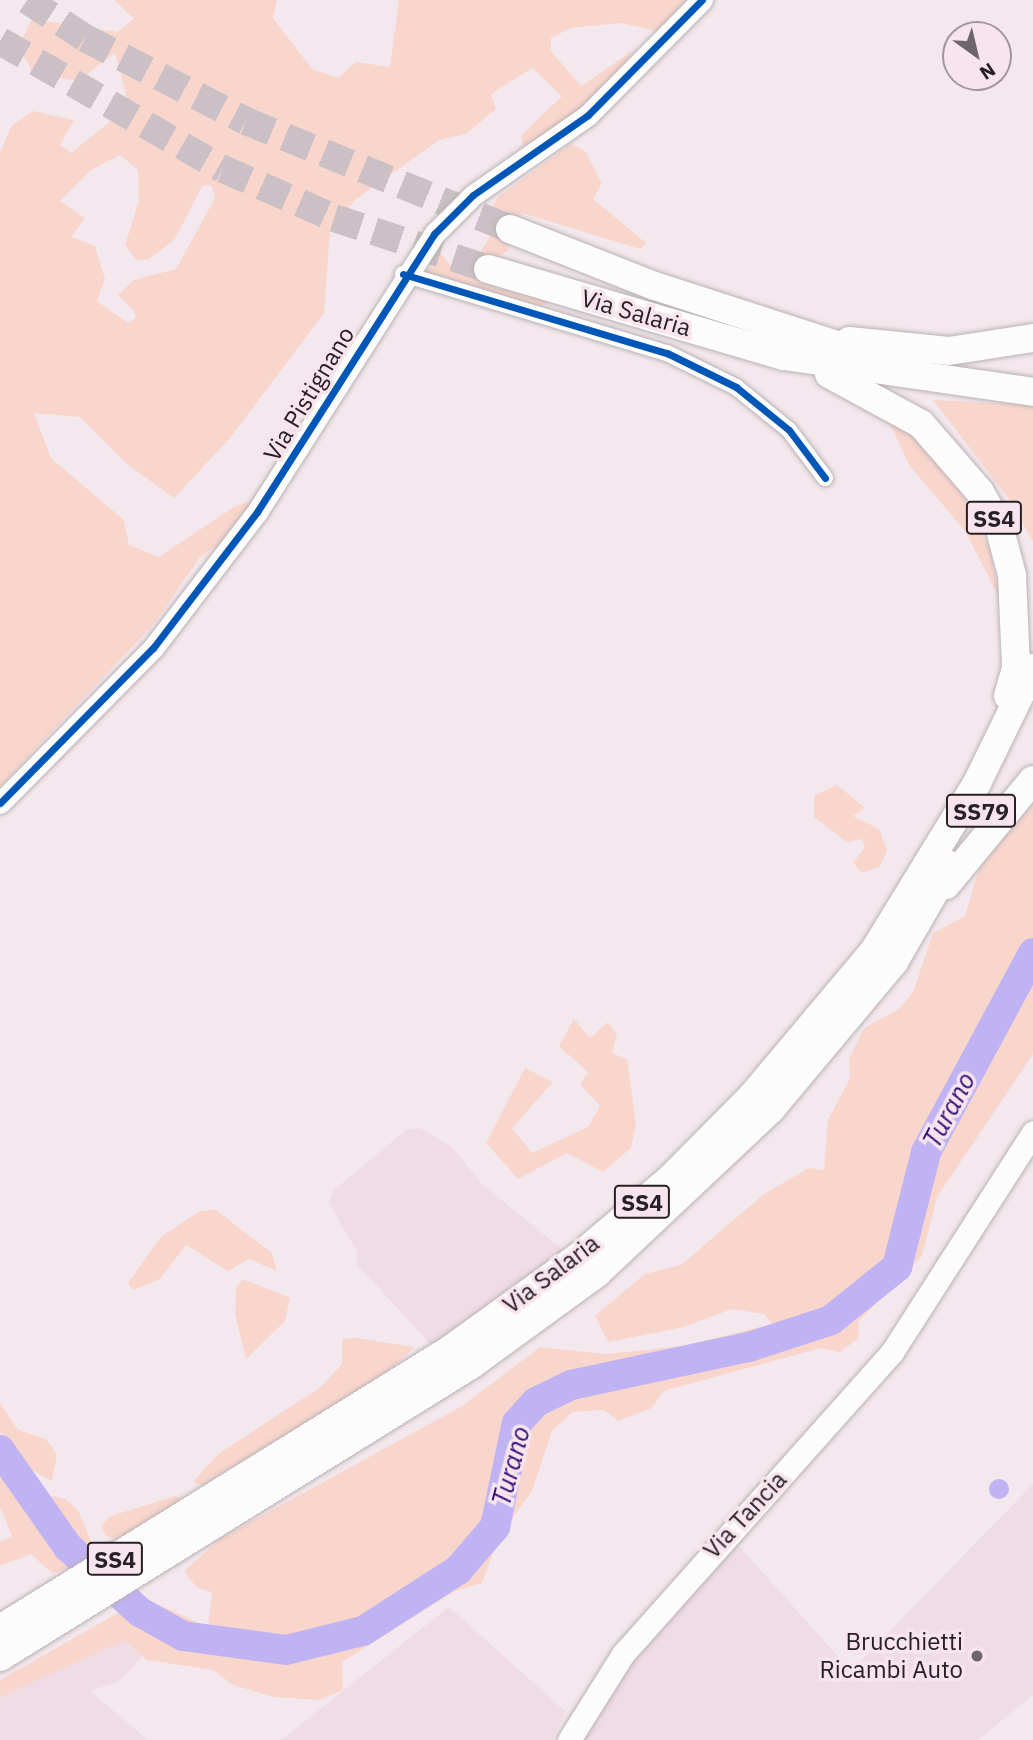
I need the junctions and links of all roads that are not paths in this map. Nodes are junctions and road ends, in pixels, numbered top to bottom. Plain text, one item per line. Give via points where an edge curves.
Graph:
1 (702, 0) edge
2 (510, 229) tunnel mouth
3 (488, 269) tunnel mouth
4 (403, 274) junction
5 (1033, 338) edge
6 (789, 344) junction
7 (1033, 378) edge
8 (1033, 392) edge
9 (825, 478) dead end
10 (1033, 668) edge
11 (1033, 700) edge
12 (1033, 780) edge
13 (977, 782) junction
14 (0, 803) edge
15 (921, 918) junction
16 (1033, 1132) edge
17 (206, 1516) junction
18 (41, 1618) junction
19 (0, 1629) edge
20 (0, 1657) edge
21 (569, 1740) edge

1 - 4 street, Via Pistignano via 587,115 473,195
2 - 6 highway, Via Salaria / SS4
3 - 6 highway, Via Salaria / SS4
4 - 9 street via 667,353 736,387 789,430
4 - 14 street, Via Pistignano via 304,445 257,512 153,648
5 - 6 highway via 917,350
6 - 7 highway, SS4
6 - 8 highway
6 - 13 highway, SS4 via 920,424 960,461 999,526 1016,604 1016,668
10 - 13 highway, SS79
11 - 15 highway, SS79
12 - 15 highway, SS4
13 - 17 highway, Via Salaria / SS4 via 874,951 753,1095 671,1178 582,1254
15 - 17 highway, Via Salaria / SS4 via 894,962 771,1109 597,1273 471,1365
16 - 21 main road, Via Tancia via 931,1299 892,1352 623,1654
17 - 18 highway, Via Salaria / SS4
18 - 19 highway, Via Salaria / SS4
18 - 20 highway, Via Salaria / SS4

